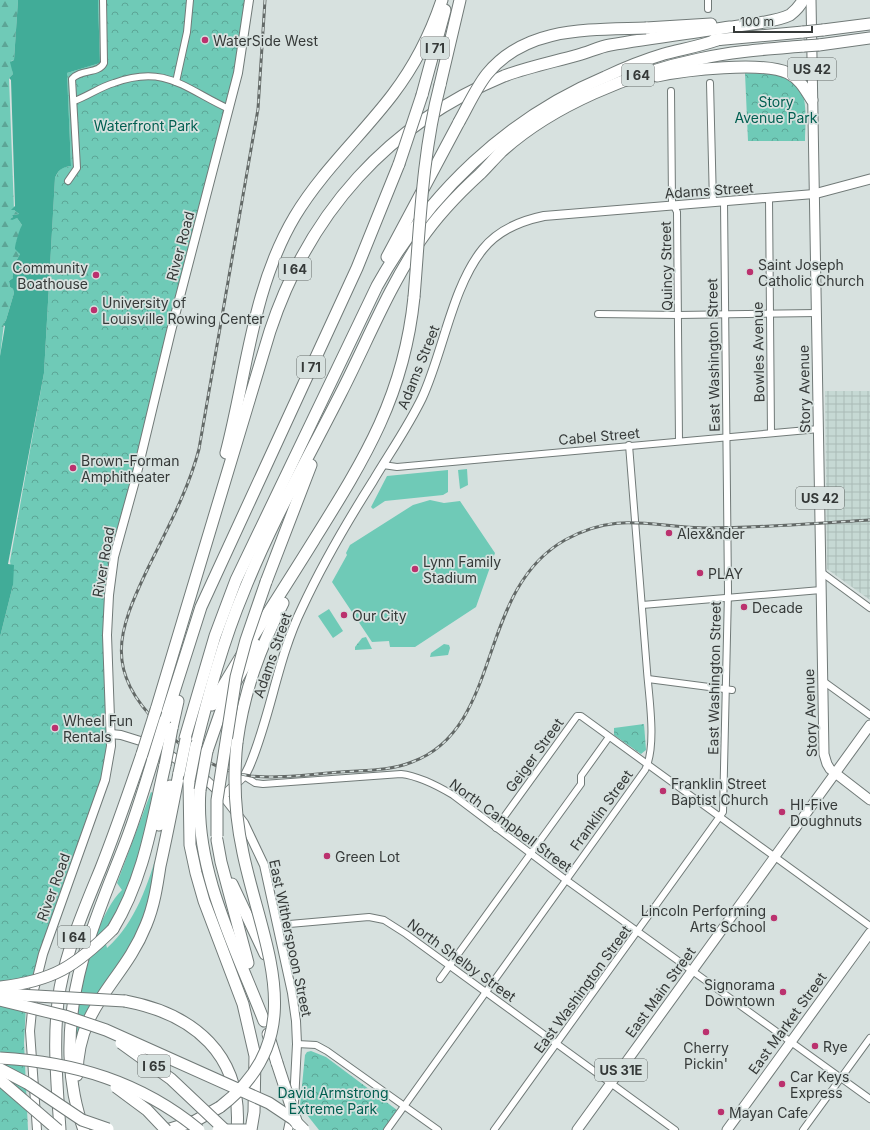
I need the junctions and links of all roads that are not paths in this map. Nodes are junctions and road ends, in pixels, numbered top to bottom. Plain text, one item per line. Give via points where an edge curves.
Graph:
1 (103, 0) edge
2 (190, 0) edge
3 (249, 0) edge
4 (442, 0) edge
5 (448, 0) edge
6 (460, 0) edge
7 (708, 0) edge
8 (803, 0) edge
9 (811, 0) edge
10 (708, 9) dead end
11 (764, 21) junction
12 (870, 24) edge
13 (870, 38) edge
14 (720, 39) junction
15 (578, 55) junction
16 (176, 82) junction
17 (710, 83) dead end
18 (671, 91) dead end
19 (812, 100) junction
20 (74, 101) junction
21 (229, 109) junction
22 (493, 161) junction
23 (870, 179) edge
24 (68, 181) dead end
25 (814, 194) junction
26 (769, 198) junction
27 (713, 202) junction
28 (724, 202) junction
29 (674, 206) junction
30 (817, 313) junction
31 (598, 314) dead end
32 (770, 314) junction
33 (678, 315) junction
34 (725, 315) junction
35 (340, 363) junction
36 (341, 393) junction
37 (818, 429) junction
38 (772, 433) junction
39 (726, 437) junction
40 (679, 441) junction
41 (629, 445) junction
42 (383, 465) junction
43 (333, 509) junction
44 (821, 572) junction
45 (291, 589) junction
46 (821, 590) junction
47 (728, 598) junction
48 (642, 605) junction
49 (870, 608) edge
50 (183, 619) junction
51 (648, 679) junction
52 (823, 681) junction
53 (729, 690) junction
54 (870, 715) edge
55 (203, 719) junction
56 (169, 724) junction
57 (870, 725) edge
58 (866, 733) edge
59 (111, 734) junction
60 (189, 738) junction
61 (609, 738) junction
62 (647, 765) junction
63 (173, 770) junction
64 (835, 773) junction
65 (244, 776) junction
66 (223, 796) junction
67 (870, 800) edge
68 (720, 818) junction
69 (496, 828) junction
70 (217, 838) junction
71 (532, 854) junction
72 (775, 857) junction
73 (566, 880) junction
74 (278, 925) junction
75 (870, 926) edge
76 (638, 931) junction
77 (870, 933) edge
78 (450, 967) junction
79 (693, 970) junction
80 (440, 979) dead end
81 (274, 983) junction
82 (0, 987) edge
83 (485, 993) junction
84 (0, 994) edge
85 (0, 1000) edge
86 (72, 1018) junction
87 (264, 1021) junction
88 (870, 1038) edge
89 (792, 1042) junction
90 (297, 1044) junction
91 (557, 1044) junction
92 (0, 1058) edge
93 (74, 1068) junction
94 (0, 1069) edge
95 (841, 1078) junction
96 (0, 1080) edge
97 (611, 1084) junction
98 (870, 1099) edge
99 (404, 1107) junction
100 (112, 1129) edge
101 (37, 1130) edge
102 (59, 1130) edge
103 (84, 1130) edge
104 (89, 1130) edge
105 (167, 1130) edge
106 (199, 1130) edge
107 (217, 1130) edge
108 (225, 1130) edge
109 (237, 1130) edge
110 (246, 1130) edge
111 (252, 1130) edge
112 (288, 1130) edge
113 (299, 1130) edge
114 (304, 1130) edge
115 (387, 1130) edge
116 (438, 1130) edge
117 (494, 1130) edge
118 (577, 1130) edge
119 (675, 1130) edge
120 (727, 1130) edge
121 (803, 1130) edge

1 - 20 street via 104,63 100,68 72,79
2 - 16 street via 187,32
3 - 21 street, River Road via 238,73
4 - 50 highway via 427,37 404,78 309,194 294,217 274,258 255,315 229,442
5 - 56 highway, I 71, bridge via 422,95 399,164 357,268 218,569
6 - 43 highway, I 71, bridge via 431,122 425,161 414,297 406,352 389,405 372,442
7 - 10 street
8 - 11 highway via 790,14
9 - 19 main road, Story Avenue / US 42
11 - 15 highway via 608,45
11 - 35 highway, bridge via 565,32 527,43 506,56 488,74 459,122 368,292 353,324
12 - 14 highway, I 64, bridge
13 - 22 highway, I 64, bridge via 708,57 636,76 603,89 557,114 525,134
14 - 15 highway, I 64
14 - 35 highway via 663,55 587,84 529,118 476,159 446,189 404,243 378,286
15 - 50 highway, I 64 via 505,76 446,105 407,131 378,156 352,183 329,213 298,262 276,313
16 - 20 street via 162,77 144,76 127,79 114,82
16 - 21 street
17 - 27 street
18 - 29 street, Quincy Street
19 - 22 highway via 802,83 778,70 720,68 671,73 629,84 597,97 565,114 531,135 502,158
19 - 25 main road, Story Avenue / US 42
20 - 24 street via 77,168
21 - 59 street, River Road via 114,557 107,628
22 - 36 highway, I 64 via 443,211 416,247 386,301
23 - 25 main road
25 - 26 street, Adams Street
25 - 30 main road, Story Avenue / US 42
26 - 28 street, Adams Street
26 - 32 street, Bowles Avenue
27 - 28 street, Adams Street
27 - 29 street, Adams Street
28 - 34 street, East Washington Street
29 - 33 street, Quincy Street via 677,212
29 - 42 street, Adams Street via 544,216 515,224 493,238 480,252 468,272 426,389
30 - 32 street
30 - 37 main road, Story Avenue / US 42
31 - 33 street
32 - 34 street
32 - 38 street, Bowles Avenue
33 - 34 street
33 - 40 street, Quincy Street
34 - 39 street, East Washington Street
35 - 60 highway via 230,594 215,636
36 - 55 highway, I 64 via 244,589
36 - 70 highway, bridge via 304,482 246,640 236,677 217,800
37 - 38 street, Cabel Street
37 - 44 main road, Story Avenue / US 42
38 - 39 street, Cabel Street
39 - 40 street, Cabel Street
39 - 47 street, East Washington Street
40 - 41 street, Cabel Street
41 - 42 street, Cabel Street via 397,467
41 - 48 street, Franklin Street
42 - 65 street, Adams Street via 296,620 254,753
43 - 45 highway
43 - 55 highway
44 - 46 main road, Story Avenue / US 42
44 - 49 street
45 - 81 highway, bridge via 254,664 242,709 237,742 235,799 240,837
45 - 87 highway, bridge via 222,705 207,752 200,790 200,828 208,872
46 - 47 street
46 - 52 main road, Story Avenue / US 42
47 - 48 street
47 - 53 street, East Washington Street
48 - 51 street, Franklin Street
50 - 102 highway, I 64, bridge via 117,828 71,944 60,989 57,1030
51 - 53 street
51 - 62 street, Franklin Street via 651,749
52 - 54 street
52 - 64 main road, Story Avenue / US 42 via 824,754 827,764
53 - 68 street, East Washington Street via 723,812
55 - 60 highway, I 64
56 - 63 highway, bridge
56 - 103 highway, bridge via 153,759 130,830 86,943 74,991 70,1064 75,1101
57 - 58 main road
58 - 64 main road, East Main Street
59 - 66 street, East Witherspoon Street via 145,742 165,752 203,777
59 - 101 street, River Road via 105,780 43,954 34,990 30,1032
60 - 63 highway, bridge
60 - 111 highway, I 64, bridge via 190,845 204,901 243,1004 255,1056
61 - 62 street
61 - 69 street, Geiger Street via 578,716
61 - 71 street via 581,776 581,784
62 - 68 street
62 - 73 street, Franklin Street
63 - 82 highway, bridge via 138,889 113,929 90,952 66,968 38,981
63 - 104 highway via 153,904 146,925 136,945 94,1007 82,1039 78,1059 78,1089
64 - 67 main road
64 - 72 main road, East Main Street / US 31E
65 - 66 street, Adams Street
65 - 69 street, North Campbell Street via 254,783 263,784 405,775 446,791
66 - 74 street, East Witherspoon Street via 244,823 258,850 269,882
68 - 72 street
68 - 76 street, East Washington Street
69 - 71 street, North Campbell Street
70 - 81 highway, bridge via 228,874 265,953
70 - 87 highway via 221,862
71 - 73 street, North Campbell Street
71 - 78 street
72 - 75 street
72 - 79 main road, East Main Street / US 31E
73 - 76 street, North Campbell Street
73 - 83 street, Franklin Street
74 - 78 street, North Shelby Street via 375,917 394,926
74 - 90 street, East Witherspoon Street via 293,997
76 - 79 street, North Campbell Street
76 - 91 street, East Washington Street
77 - 89 main road, East Market Street
78 - 80 street
78 - 83 street, North Shelby Street
79 - 89 street, North Campbell Street
79 - 97 main road, East Main Street / US 31E
81 - 105 highway, bridge via 274,1016 266,1048 247,1082 220,1107 195,1121
83 - 91 street, North Shelby Street
83 - 99 street, Franklin Street
84 - 109 highway, bridge via 125,1001 167,1012 195,1029 209,1042 222,1060 234,1082 239,1110
85 - 86 highway, I 65, bridge
86 - 108 highway, I 65, bridge via 140,1055 186,1092
86 - 114 highway, bridge via 112,1033 258,1098 280,1110
87 - 113 highway, bridge
88 - 95 street
89 - 95 street, North Campbell Street
89 - 120 main road, East Market Street
90 - 99 street via 316,1045 327,1051
90 - 112 street, East Witherspoon Street via 294,1102
91 - 97 street, North Shelby Street
91 - 117 street, East Washington Street
92 - 93 highway, I 65, bridge
93 - 105 highway, bridge via 132,1097
93 - 106 highway, I 65, bridge via 93,1072 129,1087 164,1106
94 - 100 highway, bridge via 28,1083 82,1120
95 - 98 street, North Campbell Street
95 - 121 street
96 - 102 highway, bridge
97 - 118 main road, East Main Street / US 31E
97 - 119 street, North Shelby Street
99 - 115 street, Franklin Street
99 - 116 street
107 - 110 highway, bridge

